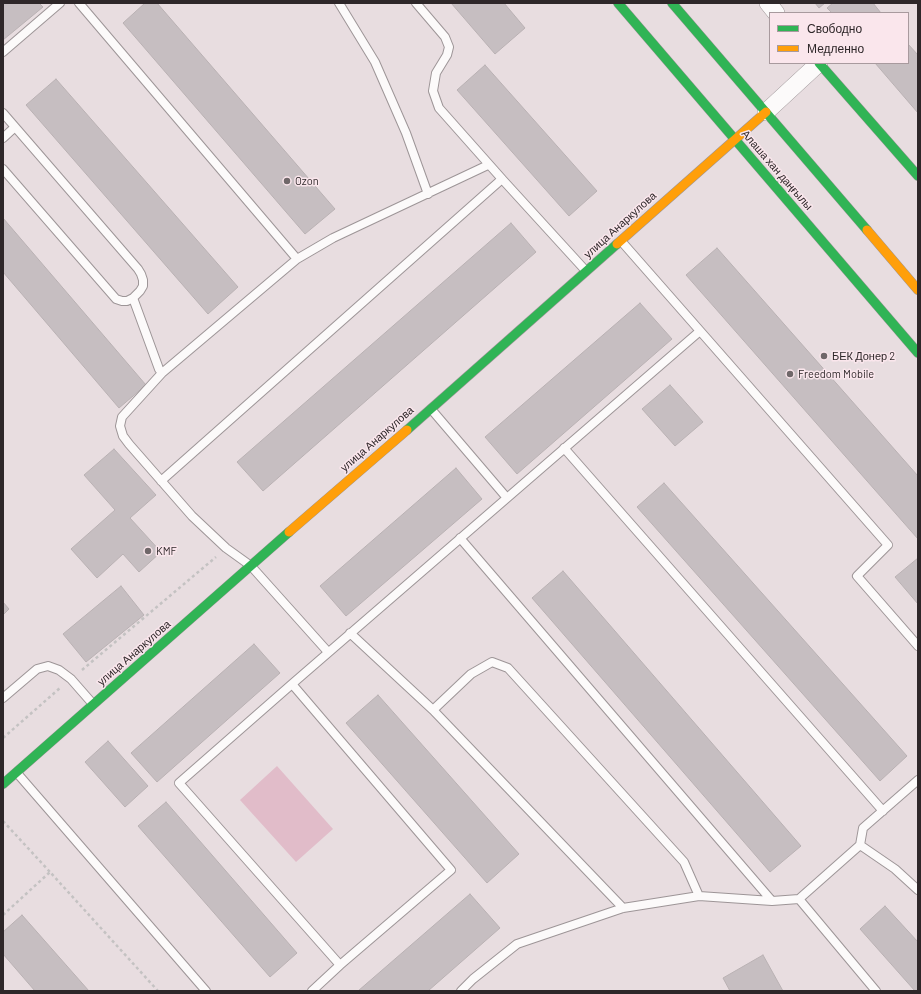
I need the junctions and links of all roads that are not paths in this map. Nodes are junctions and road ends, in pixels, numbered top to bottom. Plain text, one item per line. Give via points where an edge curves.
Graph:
1 (60, 3) edge
2 (79, 3) edge
3 (339, 3) edge
4 (416, 3) edge
5 (618, 3) edge
6 (672, 3) edge
7 (768, 3) edge
8 (775, 12) edge
9 (3, 52) edge
10 (818, 64) edge
11 (820, 64) edge
12 (766, 112) junction
13 (3, 114) edge
14 (15, 128) junction
15 (3, 138) edge
16 (735, 139) junction
17 (488, 165) junction
18 (3, 169) edge
19 (918, 176) edge
20 (502, 179) junction
21 (428, 194) junction
22 (621, 241) junction
23 (297, 259) junction
24 (587, 272) junction
25 (918, 290) edge
26 (133, 298) junction
27 (700, 331) junction
28 (918, 353) edge
29 (162, 373) junction
30 (430, 408) junction
31 (564, 448) junction
32 (161, 481) junction
33 (507, 498) junction
34 (460, 538) junction
35 (251, 566) junction
36 (350, 633) junction
37 (918, 646) edge
38 (328, 652) junction
39 (292, 684) junction
40 (3, 698) edge
41 (93, 704) junction
42 (433, 710) junction
43 (16, 772) junction
44 (918, 780) edge
45 (3, 784) edge
46 (883, 811) junction
47 (860, 845) junction
48 (918, 890) edge
49 (699, 896) junction
50 (799, 899) junction
51 (772, 901) junction
52 (623, 908) junction
53 (340, 965) junction
54 (206, 991) edge
55 (312, 991) edge
56 (461, 991) edge
57 (876, 991) edge

1 - 9 lane
2 - 23 lane
3 - 21 lane via 375,62 406,133
4 - 17 lane via 445,37 449,47 436,73 433,91 439,108
5 - 16 street, Алаша хан даңғылы
6 - 12 street
7 - 8 street
10 - 12 street
11 - 19 street
12 - 16 street, улица Анаркулова
12 - 25 street
13 - 14 lane
14 - 15 lane
14 - 26 lane via 141,274 143,286
16 - 22 street, улица Анаркулова
16 - 28 street, Алаша хан даңғылы
17 - 20 lane
17 - 21 lane
18 - 26 lane via 116,299 127,302
20 - 24 lane
20 - 32 lane
21 - 23 lane via 333,238
22 - 24 street, улица Анаркулова
22 - 27 lane
23 - 29 lane
24 - 30 street, улица Анаркулова
26 - 29 lane
27 - 31 lane
27 - 37 lane via 888,545 857,576
29 - 32 lane via 122,418 120,426 123,436
30 - 33 lane
30 - 35 street, улица Анаркулова
31 - 33 lane
31 - 46 lane
32 - 35 lane via 192,516 226,548
33 - 34 lane
34 - 36 lane
34 - 51 lane
35 - 38 lane
35 - 41 street, улица Анаркулова
36 - 38 lane
36 - 42 lane
38 - 39 lane
39 - 53 lane via 451,870
39 - 53 lane via 179,783
40 - 41 lane via 37,669 48,666 71,679
41 - 43 street, улица Анаркулова
42 - 49 lane via 471,674 492,662 508,668 684,862
42 - 52 lane
43 - 45 street, улица Анаркулова
43 - 54 lane
44 - 46 lane
46 - 47 lane via 863,828
47 - 48 lane via 895,869
47 - 50 lane
49 - 51 lane
49 - 52 lane
50 - 51 lane
50 - 57 lane
52 - 56 lane via 517,944
53 - 55 lane

